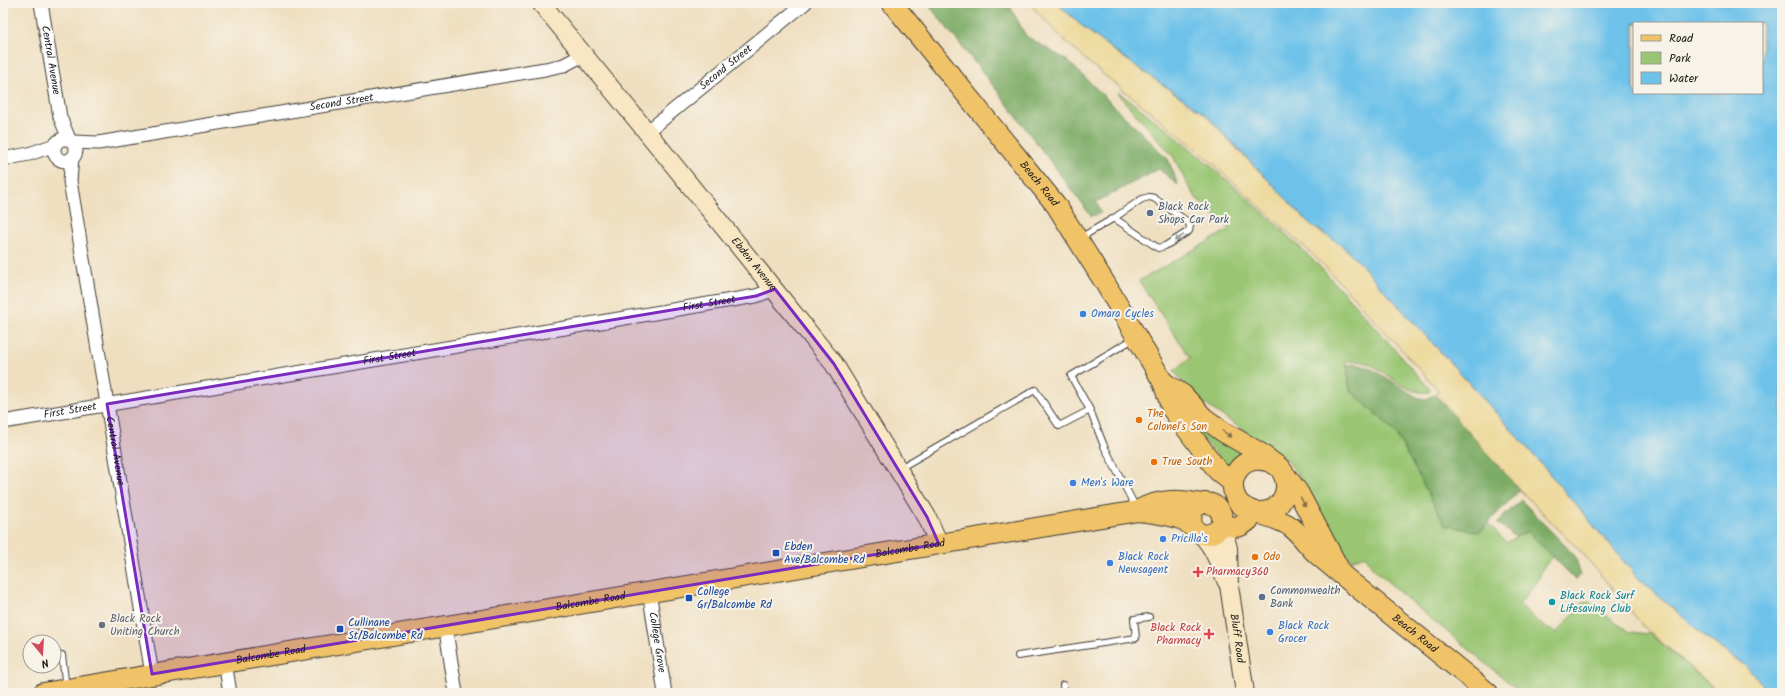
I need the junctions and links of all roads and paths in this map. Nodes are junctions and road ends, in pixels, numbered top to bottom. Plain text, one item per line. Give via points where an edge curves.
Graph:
1 (41, 3) edge
2 (541, 3) edge
3 (804, 3) edge
4 (892, 3) edge
5 (583, 55) junction
6 (648, 132) junction
7 (65, 149) junction
8 (3, 159) edge
9 (1114, 218) junction
10 (1078, 239) junction
11 (776, 289) junction
12 (1136, 337) junction
13 (1163, 382) junction
14 (107, 404) junction
15 (1090, 410) junction
16 (3, 422) edge
17 (1279, 467) junction
18 (899, 468) junction
19 (1233, 484) junction
20 (1202, 504) junction
21 (1138, 511) junction
22 (1258, 512) junction
23 (1221, 523) junction
24 (1196, 529) junction
25 (939, 544) junction
26 (1341, 573) junction
27 (1229, 585) junction
28 (649, 591) junction
29 (1149, 617) dead end
30 (445, 625) junction
31 (62, 655) dead end
32 (1018, 656) dead end
33 (225, 662) junction
34 (152, 674) junction
35 (1063, 684) dead end
36 (66, 689) junction
37 (1484, 692) edge
38 (43, 693) edge
39 (230, 693) edge
40 (456, 693) edge
41 (665, 693) edge
42 (1064, 693) edge
43 (1245, 693) edge

1 - 7 street, Central Avenue
2 - 5 street, Ebden Avenue
3 - 6 street, Second Street
4 - 10 main road, Beach Road via 1043,188
5 - 6 street, Ebden Avenue
5 - 7 street, Second Street via 564,65 545,69
6 - 11 street, Ebden Avenue
7 - 8 street, Second Street
7 - 14 street, Central Avenue
9 -> 9 lane via 1148,197 1160,202 1190,226 1189,231 1158,248
9 - 10 lane
10 - 12 main road, Beach Road
11 - 14 street, First Street via 756,296
11 - 18 street, Ebden Avenue via 834,364
12 - 13 main road, Beach Road
12 - 15 lane via 1071,376
13 -> 17 main road, Beach Road via 1183,395 1222,431
13 - 19 main road, Beach Road via 1172,409 1218,471
14 - 16 street, First Street
14 - 34 street, Central Avenue
15 - 18 lane via 1059,426 1035,390
15 - 21 lane via 1104,446
17 - 19 main road via 1266,460 1250,461 1238,471
17 - 22 main road via 1286,483 1283,500 1273,509
17 -> 26 main road, Beach Road via 1298,492
18 - 25 street, Ebden Avenue
19 - 20 main road via 1215,487 1207,493
19 - 22 main road, Beach Road via 1238,502 1248,510
20 - 21 main road, Balcombe Road via 1184,501 1157,502
20 - 23 main road, Balcombe Road via 1210,504 1217,508 1221,514
20 - 24 main road via 1191,514
21 - 24 main road, Balcombe Road via 1177,518
21 - 25 main road, Balcombe Road
22 - 23 main road via 1242,526
22 - 26 main road, Beach Road via 1289,525 1317,554
23 - 24 main road via 1218,530 1212,533 1206,534
23 - 27 street, Bluff Road via 1229,555
24 - 27 street, Bluff Road via 1214,553
25 - 28 main road, Balcombe Road
26 - 37 main road, Beach Road
27 - 43 street, Bluff Road
28 - 30 main road, Balcombe Road
28 - 41 street, College Grove
29 - 32 lane via 1134,619 1136,638
30 - 33 main road, Balcombe Road
30 - 40 street
31 - 36 lane
33 - 34 main road, Balcombe Road
33 - 39 street
34 - 36 main road, Balcombe Road
35 - 42 lane
36 - 38 main road, Balcombe Road

